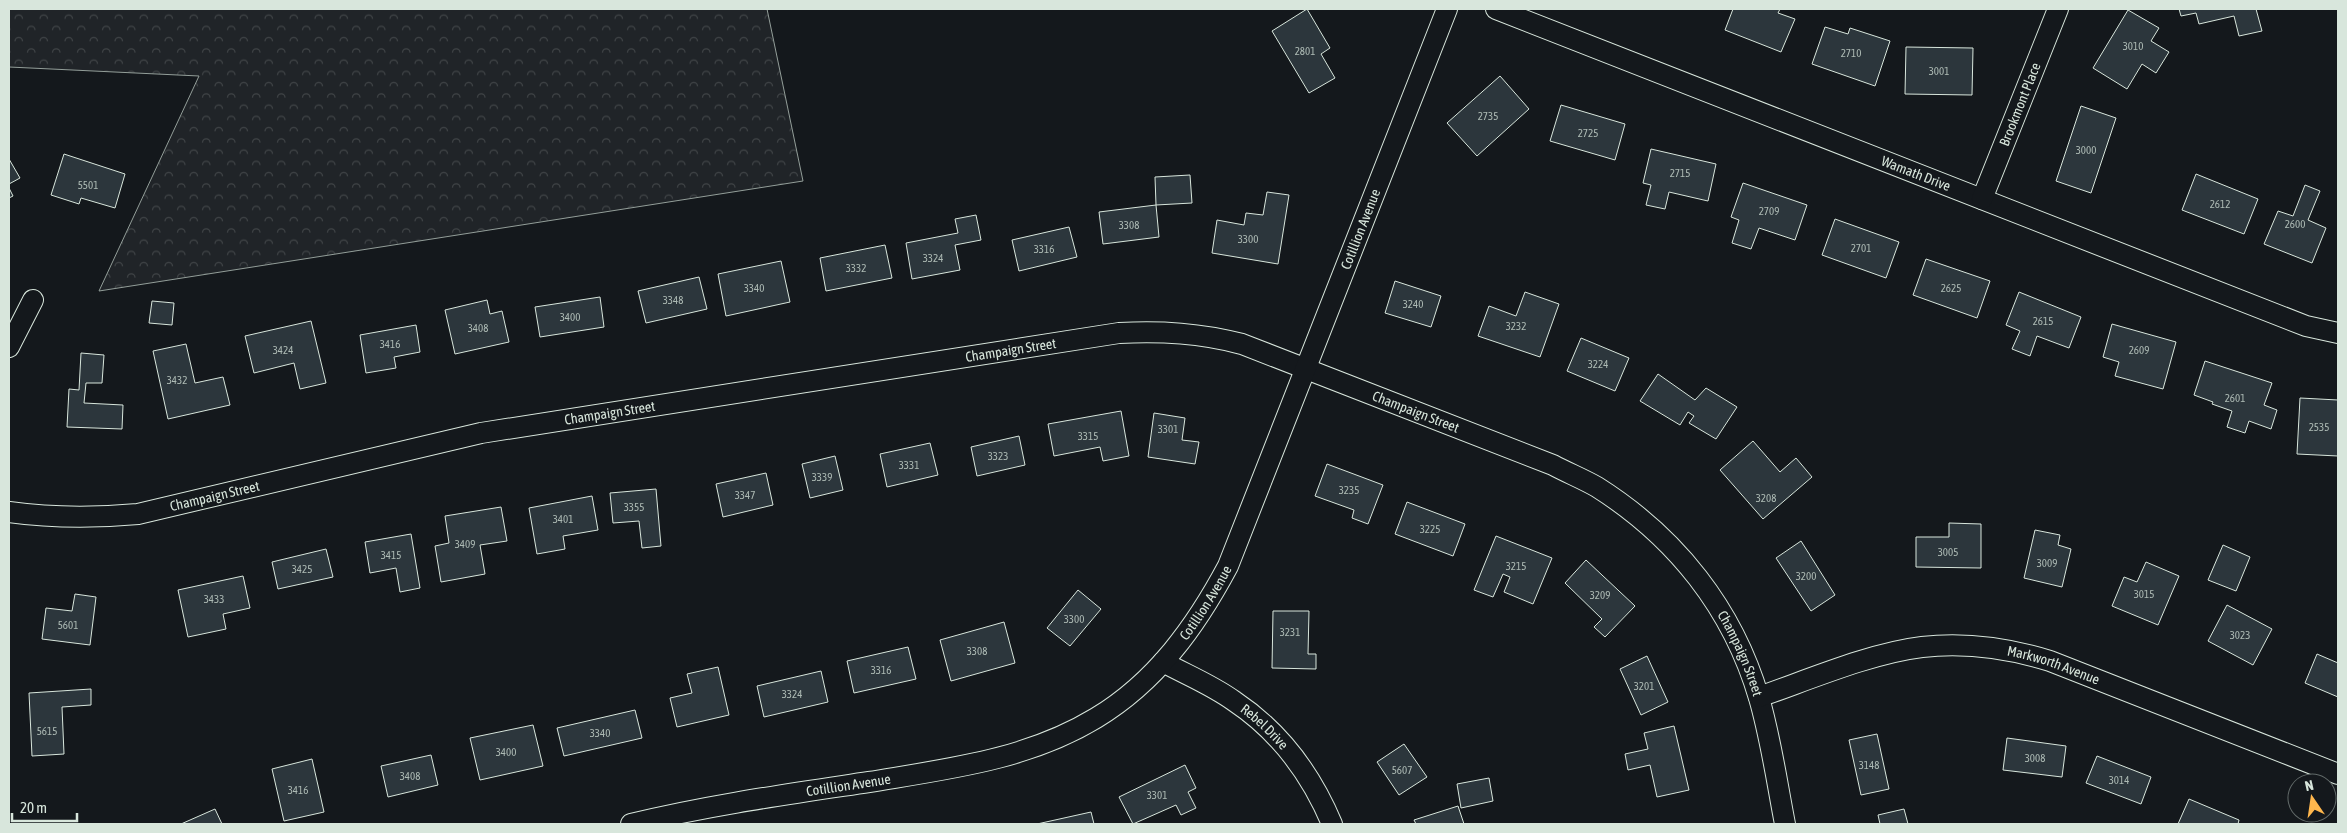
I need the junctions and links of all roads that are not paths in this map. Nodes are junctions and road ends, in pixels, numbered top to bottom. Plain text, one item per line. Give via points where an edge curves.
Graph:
1 (1447, 9) edge
2 (1496, 9) edge
3 (2058, 9) edge
4 (1982, 199) junction
5 (33, 300) dead end
6 (2338, 333) edge
7 (9, 346) edge
8 (1305, 368) junction
9 (9, 512) edge
10 (1163, 662) junction
11 (1759, 697) junction
12 (2338, 774) edge
13 (631, 824) edge
14 (1332, 824) edge
15 (1785, 824) edge

1 - 8 street, Cotillion Avenue
2 - 4 street, Wamath Drive
3 - 4 street, Brookmont Place
4 - 6 street, Wamath Drive via 2306,326
5 - 7 street
8 - 9 street, Champaign Street via 1221,338 1163,331 1119,333 481,433 138,514 87,518
8 - 10 street, Cotillion Avenue via 1228,566 1206,607
8 - 11 street, Champaign Street via 1553,465 1596,487 1635,514 1666,541 1711,594 1734,634
10 - 13 street, Cotillion Avenue via 1097,718 1057,739 1014,755 739,802
10 - 14 street, Rebel Drive via 1234,701 1266,726 1305,772
11 - 12 street, Markworth Avenue via 1883,655 1922,647 1985,647 2018,651
11 - 15 street, Champaign Street

